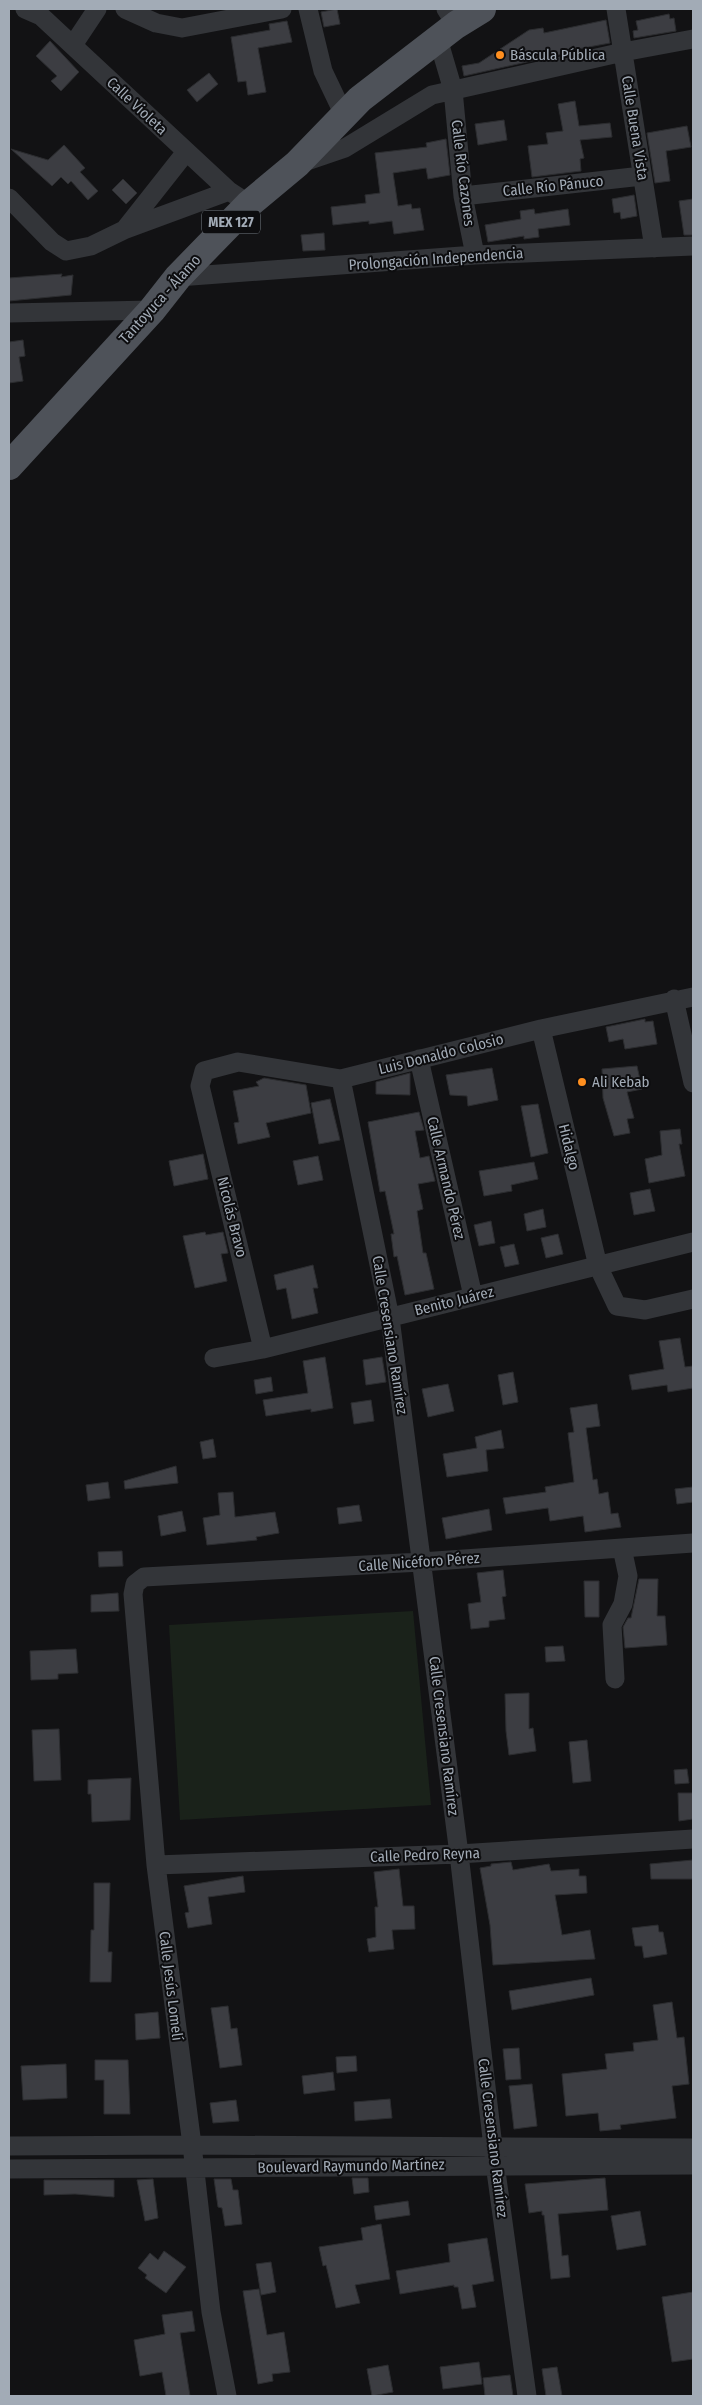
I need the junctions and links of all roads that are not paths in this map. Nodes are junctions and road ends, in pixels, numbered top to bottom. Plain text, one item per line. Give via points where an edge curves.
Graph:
1 (25, 9) edge
2 (97, 9) edge
3 (125, 9) edge
4 (282, 9) edge
5 (308, 9) edge
6 (482, 9) edge
7 (616, 9) edge
8 (446, 24) edge
9 (693, 39) edge
10 (73, 45) junction
11 (623, 52) junction
12 (453, 90) junction
13 (344, 115) junction
14 (186, 152) junction
15 (297, 164) junction
16 (642, 176) junction
17 (463, 196) junction
18 (239, 197) junction
19 (9, 198) edge
20 (126, 230) junction
21 (693, 246) edge
22 (654, 248) junction
23 (475, 255) junction
24 (178, 277) junction
25 (152, 310) junction
26 (9, 313) edge
27 (9, 466) edge
28 (693, 997) edge
29 (674, 999) junction
30 (540, 1029) junction
31 (419, 1059) junction
32 (341, 1079) junction
33 (693, 1083) edge
34 (200, 1086) joint
35 (693, 1242) edge
36 (598, 1266) junction
37 (473, 1296) junction
38 (693, 1299) edge
39 (390, 1318) junction
40 (263, 1349) junction
41 (214, 1358) dead end
42 (693, 1543) edge
43 (622, 1548) junction
44 (422, 1562) junction
45 (144, 1577) joint
46 (615, 1679) dead end
47 (693, 1839) edge
48 (459, 1854) junction
49 (156, 1865) junction
50 (192, 2145) junction
51 (9, 2146) edge
52 (693, 2148) edge
53 (494, 2155) junction
54 (693, 2165) edge
55 (195, 2168) junction
56 (9, 2169) edge
57 (227, 2396) edge
58 (527, 2396) edge

1 - 10 street, Calle Violeta via 41,16
2 - 10 street
3 - 4 street via 156,24 182,28
5 - 13 street via 323,71
6 - 8 main road, Tantoyuca - Álamo / MEX 127
7 - 11 street, Calle Buena Vista
8 - 12 street, Calle Río Cazones
8 - 13 main road, Tantoyuca - Álamo / MEX 127
9 - 11 street
10 - 14 street, Calle Violeta
11 - 12 street
11 - 16 street, Calle Buena Vista
12 - 15 street via 432,95 345,148
12 - 17 street, Calle Río Cazones
13 - 15 main road, Tantoyuca - Álamo / MEX 127
14 - 18 street, Calle Violeta
14 - 20 street
15 - 18 main road, Tantoyuca - Álamo / MEX 127
16 - 17 street, Calle Río Pánuco
16 - 22 street, Calle Buena Vista
17 - 23 street, Calle Río Cazones
18 - 20 street
18 - 24 main road, Tantoyuca - Álamo / MEX 127
19 - 20 street via 52,242 66,251 91,246
21 - 22 street, Prolongación Independencia
22 - 23 street, Prolongación Independencia
23 - 24 street, Prolongación Independencia
24 - 25 main road, Tantoyuca - Álamo / MEX 127
25 - 26 street
25 - 27 main road, Tantoyuca - Álamo / MEX 127
28 - 29 street, Luis Donaldo Colosio
29 - 30 street, Luis Donaldo Colosio
29 - 33 street
30 - 31 street, Luis Donaldo Colosio
30 - 36 street, Hidalgo
31 - 32 street, Luis Donaldo Colosio
31 - 37 street, Calle Armando Pérez
32 - 34 street, Luis Donaldo Colosio via 238,1062 204,1072
32 - 39 street, Calle Cresensiano Ramírez
34 - 40 street, Nicolás Bravo
35 - 36 street, Benito Juárez
36 - 37 street, Benito Juárez
36 - 38 street, Hidalgo via 617,1306 645,1310
37 - 39 street, Benito Juárez
39 - 40 street, Benito Juárez
39 - 44 street, Calle Cresensiano Ramírez
40 - 41 street, Benito Juárez
42 - 43 street, Calle Nicéforo Pérez
43 - 44 street, Calle Nicéforo Pérez
43 - 46 street via 628,1576 623,1604 612,1625
44 - 45 street, Calle Nicéforo Pérez
44 - 48 street, Calle Cresensiano Ramírez
45 - 49 street, Calle Jesús Lomelí via 135,1584 133,1594
47 - 48 street, Calle Pedro Reyna
48 - 49 street, Calle Pedro Reyna
48 - 53 street, Calle Cresensiano Ramírez
49 - 50 street, Calle Jesús Lomelí
50 - 51 street, Boulevard Raymundo Martínez
50 - 53 street, Boulevard Raymundo Martínez
50 - 55 street, Calle Jesús Lomelí
52 - 53 street, Boulevard Raymundo Martínez
53 - 54 street, Boulevard Raymundo Martínez
53 - 55 street, Boulevard Raymundo Martínez
53 - 58 street, Calle Cresensiano Ramírez
55 - 56 street, Boulevard Raymundo Martínez
55 - 57 street, Calle Jesús Lomelí via 211,2312

